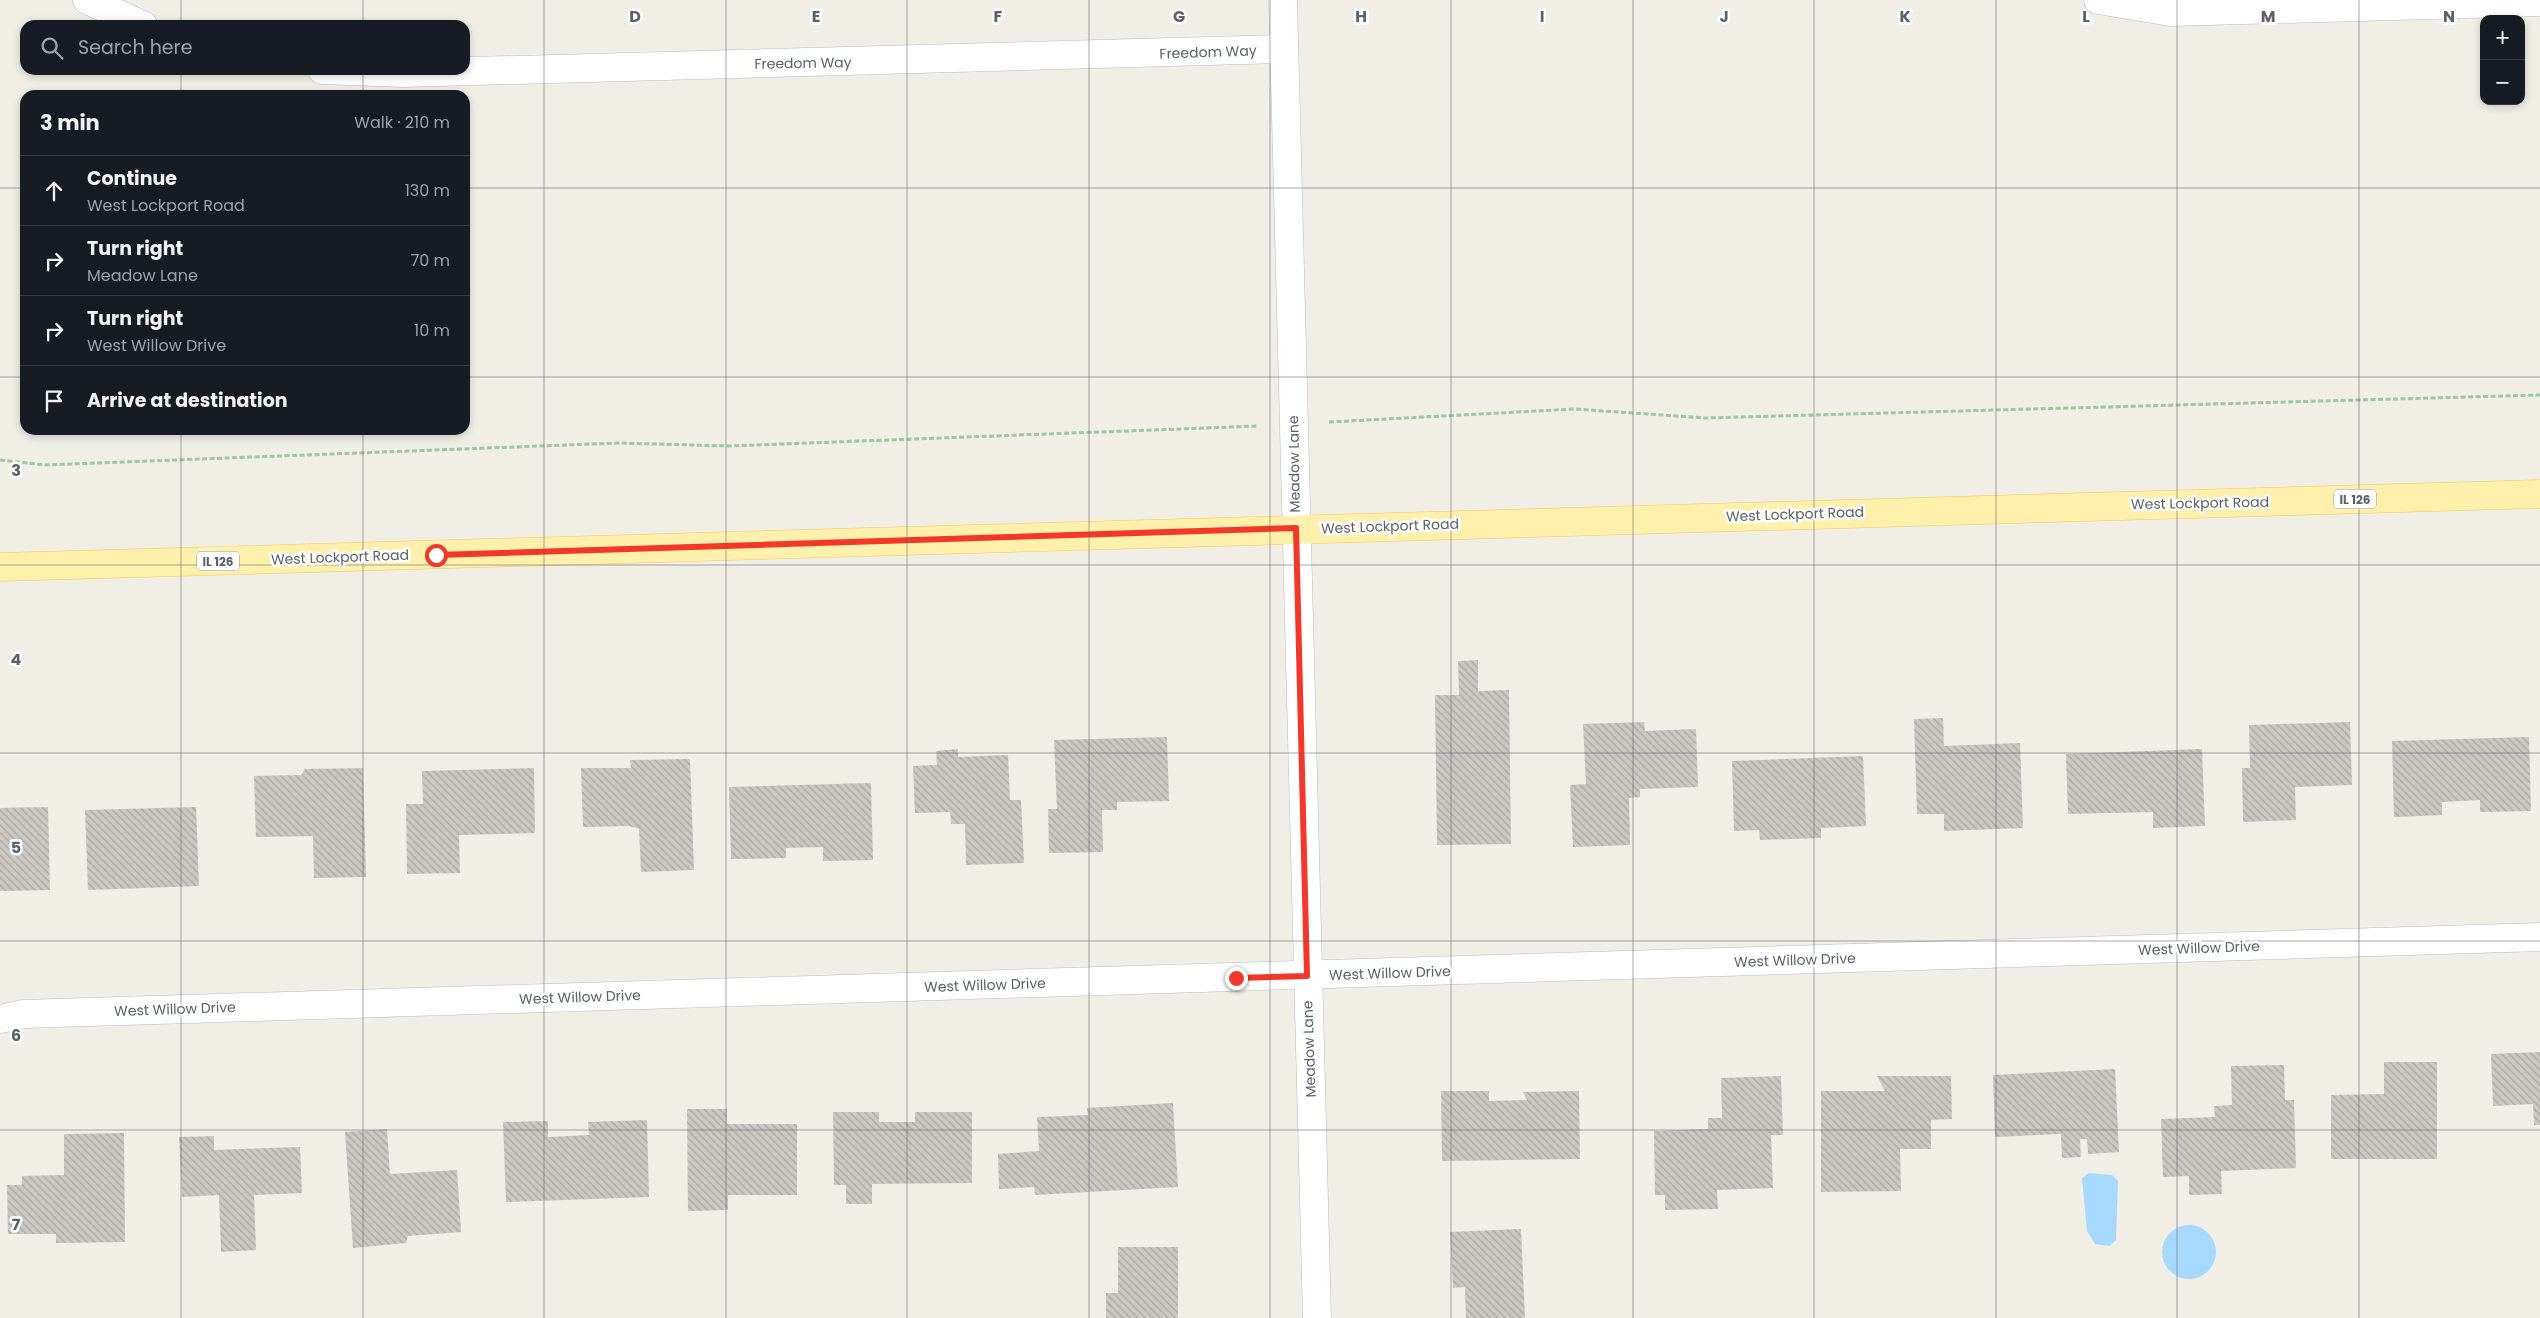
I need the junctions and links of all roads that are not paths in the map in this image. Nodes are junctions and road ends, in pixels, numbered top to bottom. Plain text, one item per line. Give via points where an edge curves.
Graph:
1 (87, 0) edge
2 (1283, 0) edge
3 (2098, 0) edge
4 (2540, 2) edge
5 (132, 20) edge
6 (1284, 49) junction
7 (470, 71) edge
8 (2540, 494) edge
9 (1296, 528) junction
10 (0, 567) edge
11 (2540, 937) edge
12 (1307, 976) junction
13 (0, 1019) edge
14 (1317, 1318) edge

1 - 5 street
2 - 6 street, Meadow Lane
3 - 4 street via 2171,12
6 - 7 street, Freedom Way
6 - 9 street, Meadow Lane
8 - 9 main road, West Lockport Road / IL 126
9 - 10 main road, West Lockport Road / IL 126
9 - 12 street, Meadow Lane
11 - 12 street, West Willow Drive
12 - 13 street, West Willow Drive via 33,1014
12 - 14 street, Meadow Lane

